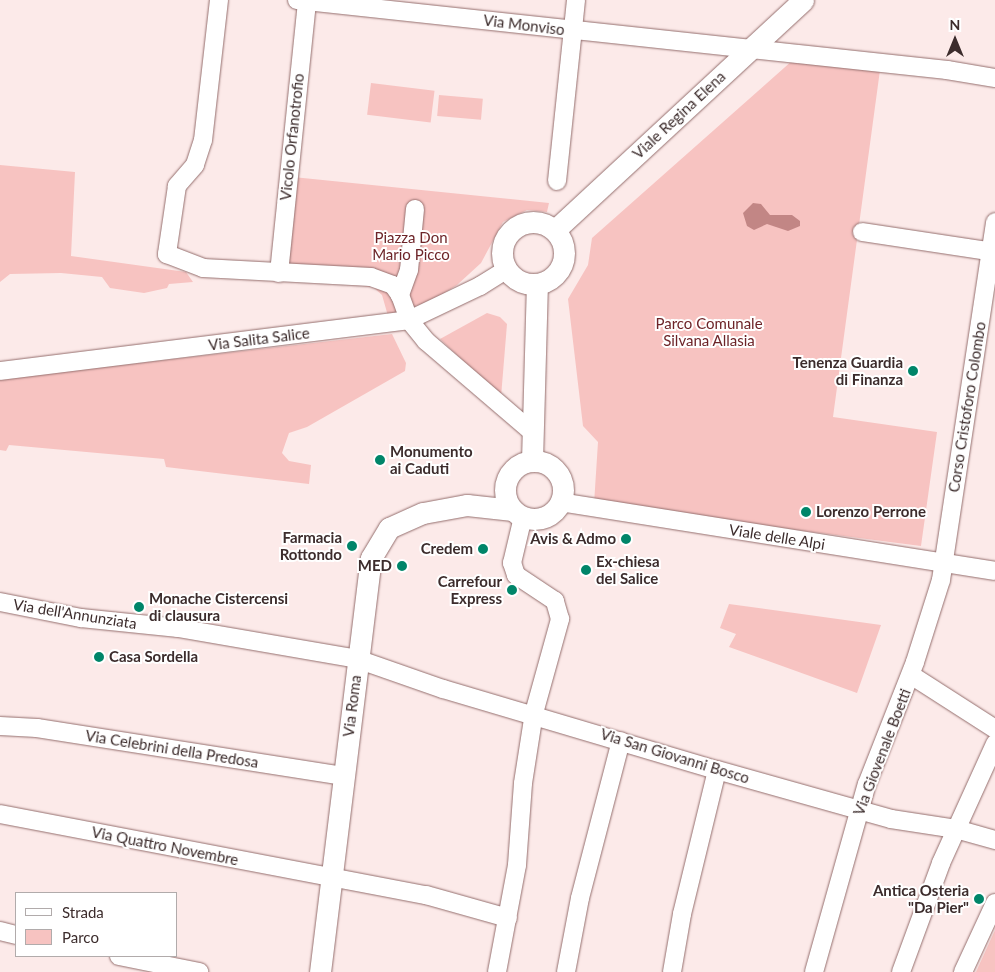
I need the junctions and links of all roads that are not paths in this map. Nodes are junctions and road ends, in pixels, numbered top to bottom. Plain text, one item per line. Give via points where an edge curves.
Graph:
1 (219, 0) edge
2 (576, 0) edge
3 (804, 0) edge
4 (302, 1) edge
5 (327, 1) edge
6 (572, 30) junction
7 (752, 48) junction
8 (995, 78) edge
9 (556, 181) dead end
10 (415, 209) dead end
11 (995, 222) edge
12 (555, 230) junction
13 (862, 232) dead end
14 (993, 251) edge
15 (506, 270) junction
16 (279, 273) junction
17 (537, 284) junction
18 (400, 295) junction
19 (410, 320) junction
20 (0, 371) edge
21 (532, 432) junction
22 (532, 461) junction
23 (505, 487) junction
24 (560, 502) junction
25 (467, 505) junction
26 (518, 514) junction
27 (944, 563) junction
28 (995, 571) edge
29 (0, 602) edge
30 (358, 659) junction
31 (911, 675) junction
32 (534, 713) junction
33 (0, 726) edge
34 (995, 729) edge
35 (622, 741) junction
36 (995, 744) edge
37 (717, 770) junction
38 (344, 776) junction
39 (859, 809) junction
40 (0, 814) edge
41 (956, 829) junction
42 (995, 840) edge
43 (331, 877) junction
44 (995, 903) edge
45 (508, 918) junction
46 (0, 931) edge
47 (15, 935) edge
48 (124, 957) edge
49 (198, 972) edge
50 (320, 972) edge
51 (497, 972) edge
52 (566, 972) edge
53 (672, 972) edge
54 (814, 972) edge
55 (901, 972) edge
56 (962, 972) edge

1 - 16 street via 202,140 195,164 177,186 168,254 203,268
2 - 6 street
3 - 7 main road, Viale Regina Elena
4 - 5 street, Via Monviso
4 - 16 street, Vicolo Orfanotrofio
5 - 6 street, Via Monviso
6 - 7 street, Via Monviso
6 - 9 street
7 - 8 street, Via Monviso
7 - 12 main road, Viale Regina Elena
10 - 18 street via 409,270
11 - 14 street, Corso Cristoforo Colombo
12 - 15 main road via 534,222 515,227 508,233 501,251
12 - 17 main road via 563,246 561,266 555,275
13 - 14 street
14 - 27 street, Corso Cristoforo Colombo
15 - 17 main road via 519,281
15 - 19 street, Via Salita Salice
16 - 18 street via 371,277 393,285
17 - 21 main road
18 - 19 street
19 - 20 street, Via Salita Salice
19 - 21 street via 432,347
21 - 22 main road
22 - 23 main road via 514,469
22 - 24 main road via 551,467 558,474 562,493
23 - 25 main road, Via Roma
23 - 26 main road
24 - 26 main road via 548,515 540,518
24 - 27 street, Viale delle Alpi
25 - 26 main road, Via Roma
25 - 30 main road, Via Roma via 423,513 389,528 382,535 370,564
26 - 32 street via 512,563 516,575 555,601 560,610
27 - 28 street, Viale delle Alpi
27 - 31 street, Via Giovenale Boetti
29 - 30 street, Via dell'Annunziata via 81,618 178,628
30 - 32 street, Via San Giovanni Bosco via 443,689
30 - 38 main road, Via Roma
31 - 34 street
31 - 39 street, Via Giovenale Boetti
32 - 35 street, Via San Giovanni Bosco
32 - 45 street
33 - 38 street, Via Celebrini della Predosa via 38,728
35 - 37 street, Via San Giovanni Bosco
35 - 52 street via 580,898
36 - 41 street
37 - 39 street, Via San Giovanni Bosco
37 - 53 street via 682,914
38 - 43 main road, Via Roma
39 - 41 street, Via San Giovanni Bosco via 891,819
39 - 54 street, Via Giovenale Boetti
40 - 43 street, Via Quattro Novembre
41 - 42 street, Via San Giovanni Bosco
41 - 55 street
43 - 45 street, Via Quattro Novembre via 426,895
43 - 50 main road, Via Roma
44 - 56 street
45 - 51 street
46 - 47 street
48 - 49 street

